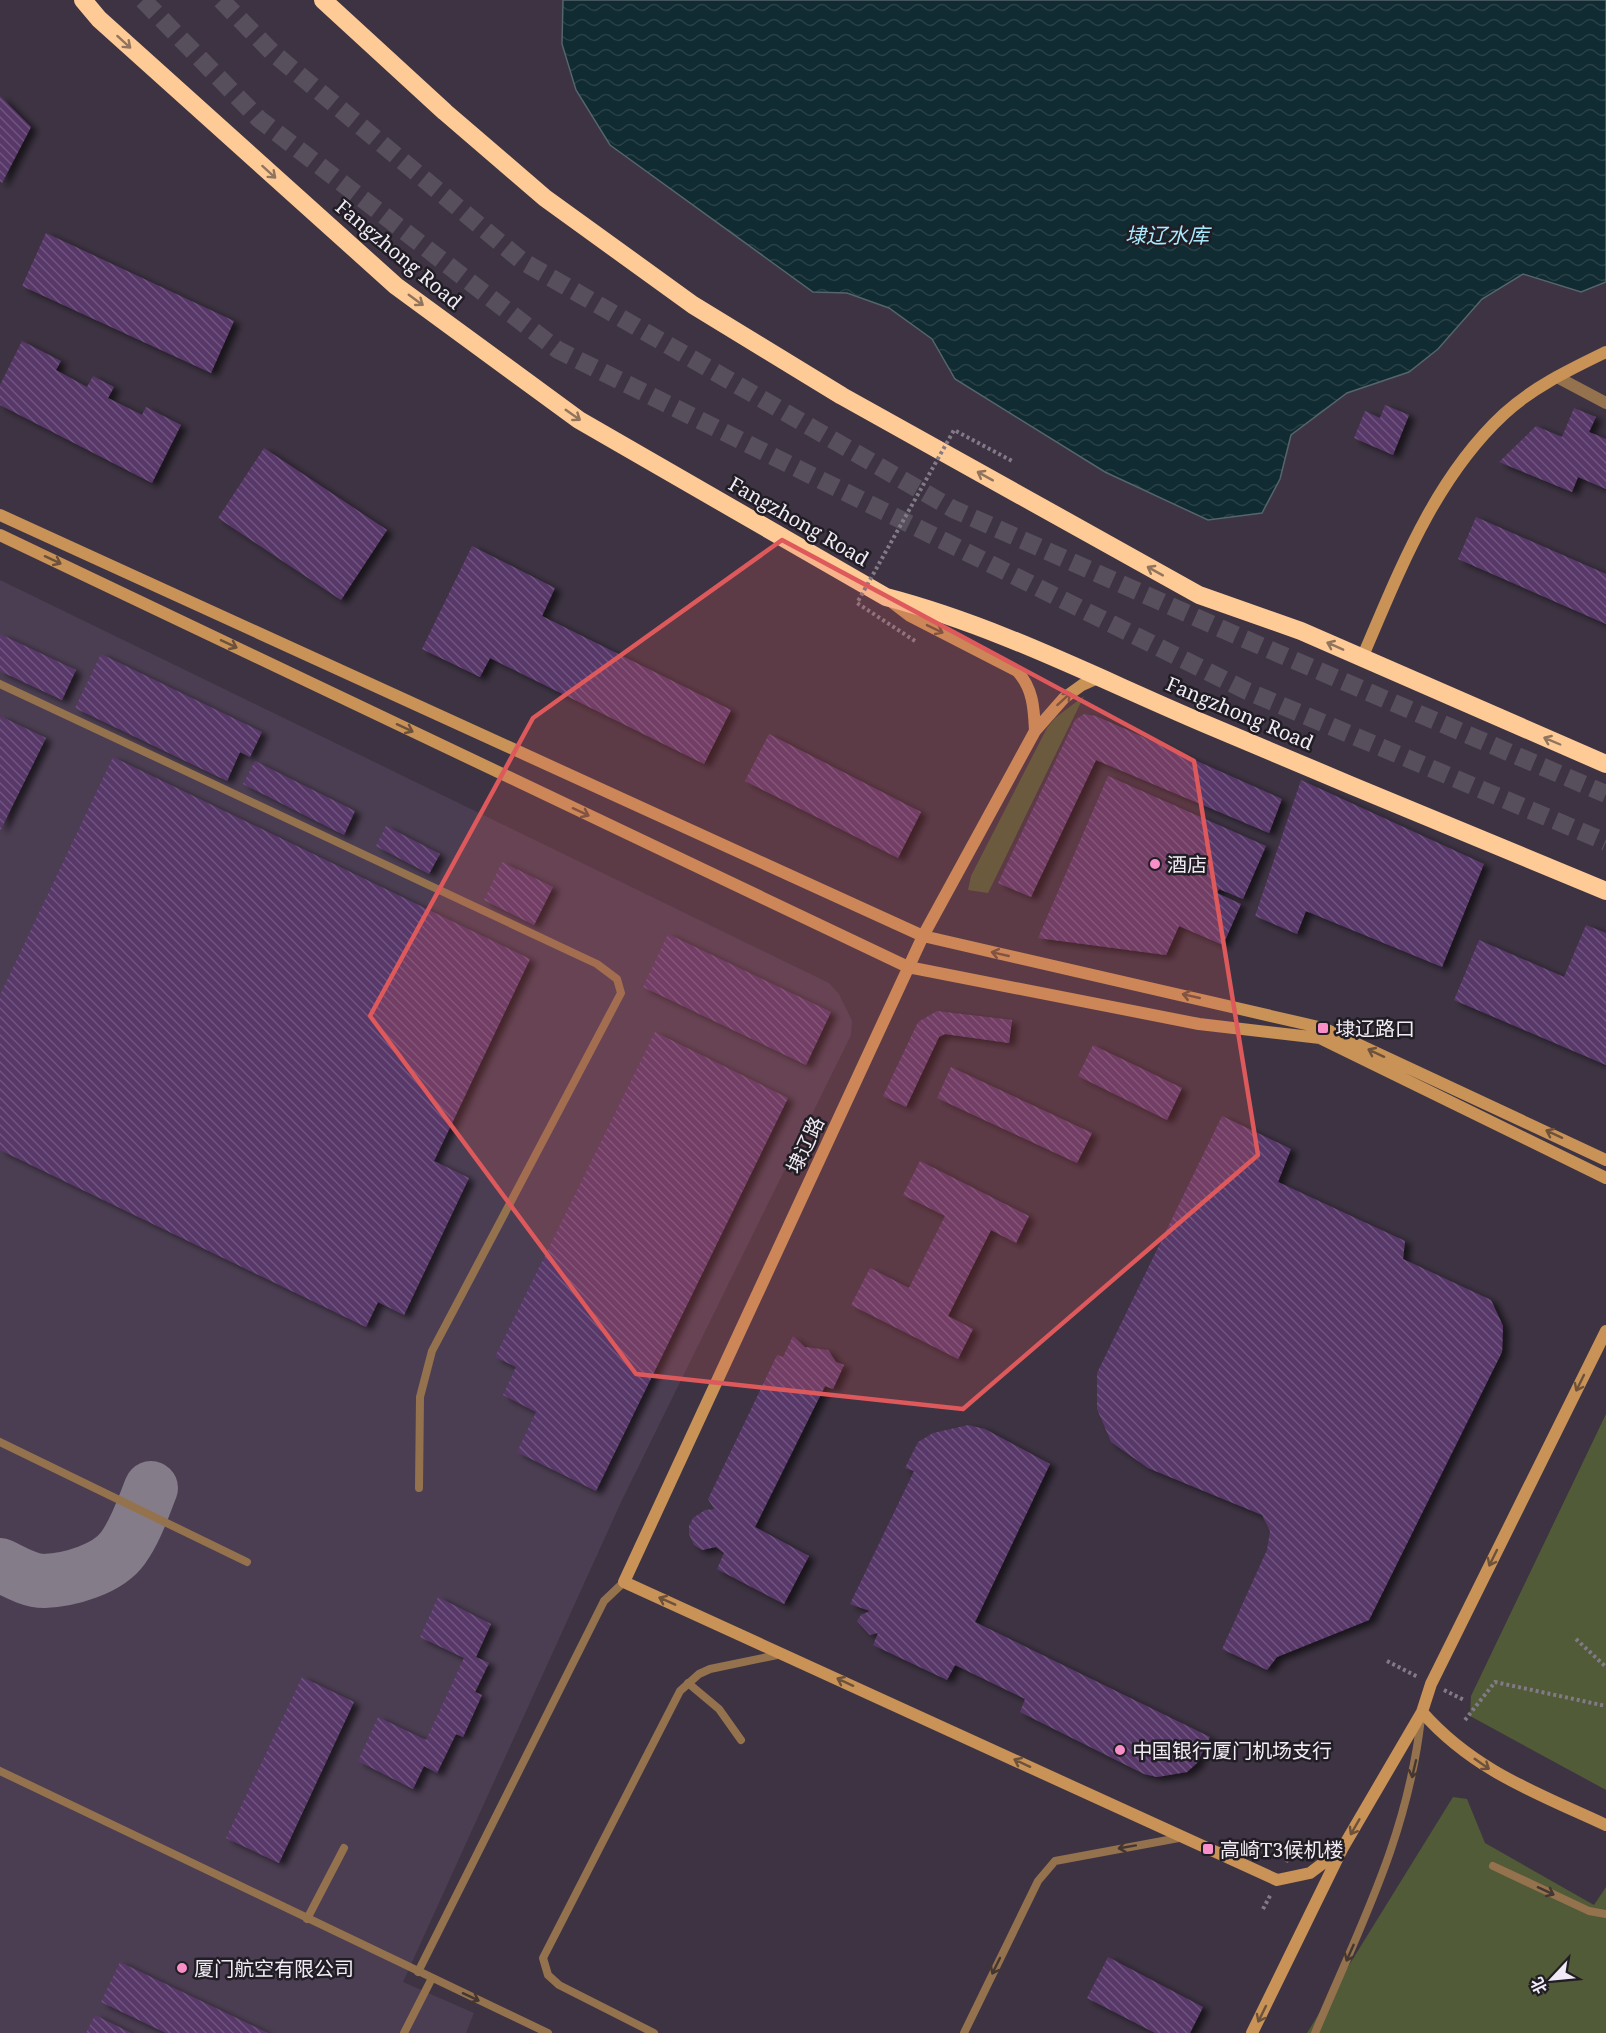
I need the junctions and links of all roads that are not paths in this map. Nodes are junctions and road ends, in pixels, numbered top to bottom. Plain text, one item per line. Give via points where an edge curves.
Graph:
1 (83, 0) edge
2 (323, 0) edge
3 (1606, 352) edge
4 (1557, 377) junction
5 (1606, 403) edge
6 (0, 514) edge
7 (0, 535) edge
8 (886, 597) junction
9 (1362, 658) junction
10 (1100, 677) junction
11 (0, 684) edge
12 (1035, 730) junction
13 (1606, 764) edge
14 (1606, 891) edge
15 (923, 936) junction
16 (908, 968) junction
17 (1606, 1160) edge
18 (1606, 1178) edge
19 (1606, 1331) edge
20 (0, 1442) edge
21 (419, 1488) dead end
22 (247, 1562) dead end
23 (624, 1582) junction
24 (783, 1653) junction
25 (688, 1683) junction
26 (1422, 1712) junction
27 (741, 1740) dead end
28 (0, 1771) edge
29 (1606, 1825) edge
30 (1185, 1837) junction
31 (344, 1848) dead end
32 (1342, 1849) junction
33 (1493, 1866) dead end
34 (1606, 1914) edge
35 (307, 1919) junction
36 (418, 1972) junction
37 (432, 1978) junction
38 (404, 2033) edge
39 (548, 2033) edge
40 (654, 2033) edge
41 (964, 2033) edge
42 (1252, 2033) edge
43 (1315, 2033) edge

1 -> 8 highway, Fangzhong Road via 99,19 396,286 579,420
9 -> 2 highway via 1199,595 842,396 693,305 545,198
3 - 4 main road
4 - 5 street
4 - 9 main road via 1504,413 1470,451 1413,540
6 - 15 main road
7 -> 16 main road
8 - 10 highway, Fangzhong Road via 1014,639
8 -> 12 main road via 910,616 1017,671 1032,697
13 -> 9 highway
12 -> 10 main road, 埭辽路 via 1064,698 1082,684
10 - 14 highway, Fangzhong Road
11 - 21 lane via 597,963 616,979 621,993 432,1351 420,1397
12 - 15 main road, 埭辽路
15 - 16 main road, 埭辽路
17 -> 15 main road via 1323,1028
16 - 18 main road via 1199,1024 1320,1038
16 - 23 main road, 埭辽路
19 -> 26 main road via 1431,1684
20 - 22 lane
24 -> 23 main road
23 - 36 lane via 604,1601
24 - 25 lane via 710,1669
30 -> 24 main road
25 - 27 lane via 719,1709
25 - 40 lane via 672,1703 543,1958 548,1976 560,1985
26 -> 29 main road via 1445,1738 1497,1774
26 -> 32 main road
26 -> 43 lane via 1417,1754 1398,1835
28 - 35 lane
30 - 32 main road via 1277,1880 1310,1873
30 -> 41 lane via 1055,1861 1038,1881
31 - 35 lane
32 -> 42 main road
33 -> 34 lane via 1589,1911
35 - 36 lane
36 - 37 lane
37 - 38 lane
37 -> 39 lane

